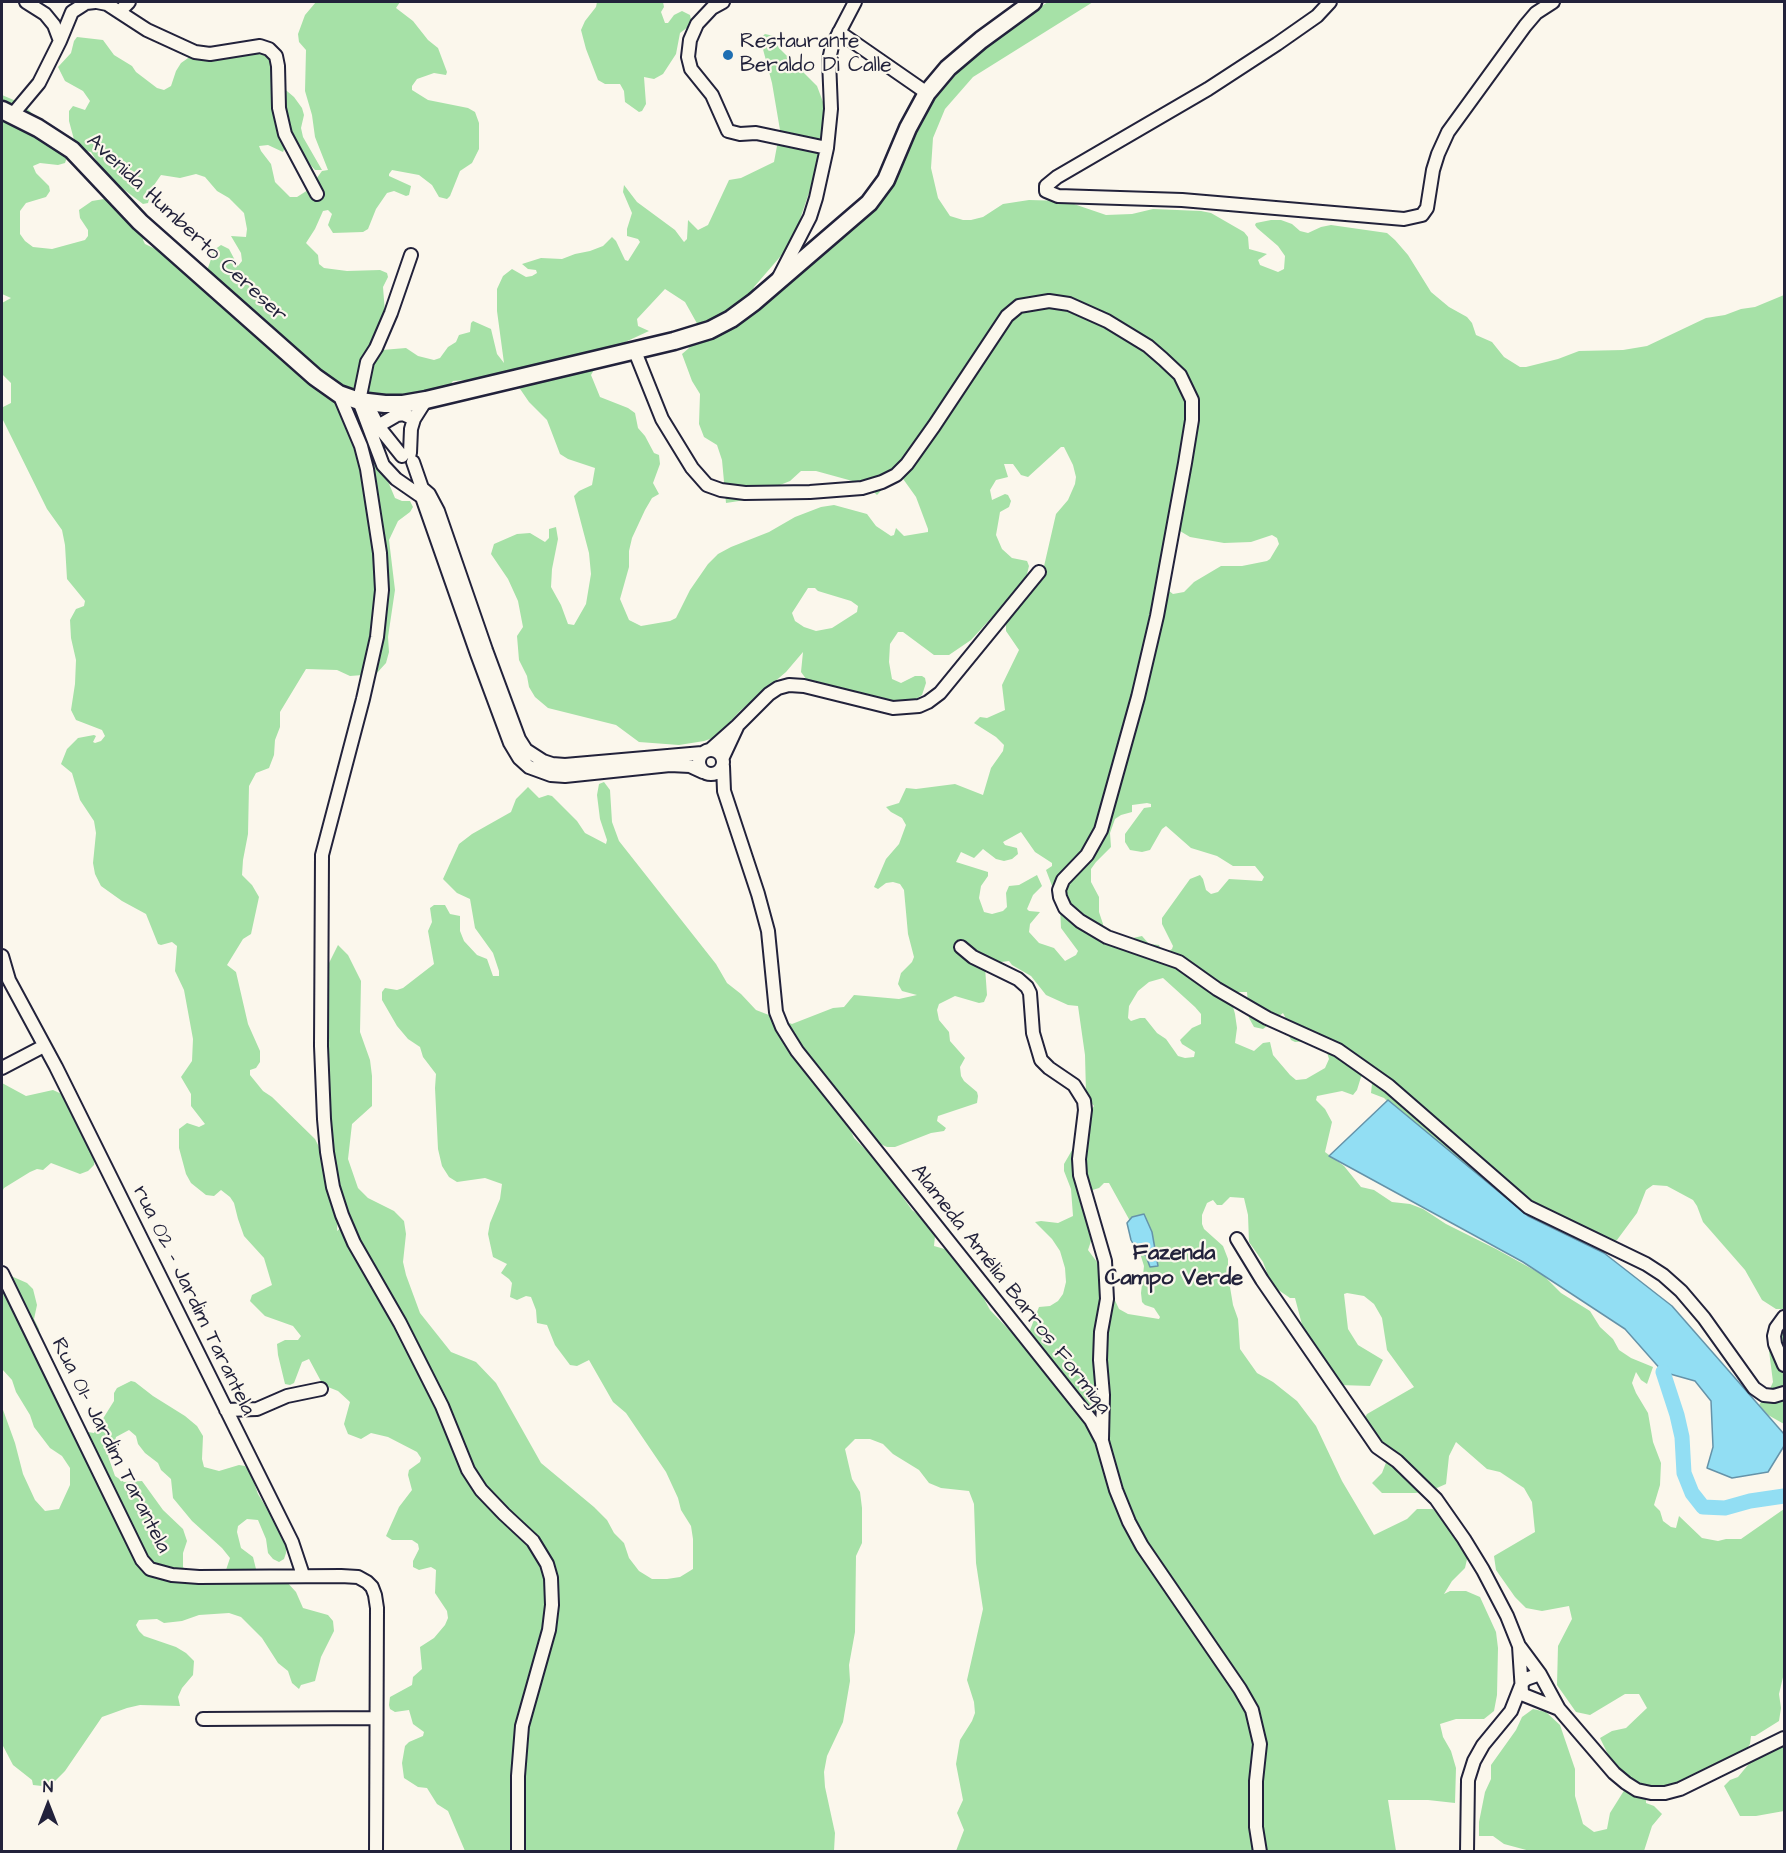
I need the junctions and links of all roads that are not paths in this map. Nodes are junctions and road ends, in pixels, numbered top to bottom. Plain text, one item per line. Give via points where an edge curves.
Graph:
1 (26, 2) edge
2 (96, 2) edge
3 (129, 2) edge
4 (723, 2) edge
5 (855, 2) edge
6 (1033, 2) edge
7 (1330, 2) edge
8 (1553, 2) edge
9 (120, 11) junction
10 (839, 32) junction
11 (60, 41) junction
12 (927, 93) junction
13 (7, 112) edge
14 (827, 148) junction
15 (317, 194) dead end
16 (411, 255) dead end
17 (777, 283) junction
18 (634, 349) junction
19 (339, 394) junction
20 (426, 400) junction
21 (363, 402) junction
22 (414, 419) junction
23 (378, 426) junction
24 (408, 459) junction
25 (418, 490) junction
26 (1039, 572) dead end
27 (737, 726) junction
28 (706, 752) junction
29 (723, 762) junction
30 (705, 773) junction
31 (724, 791) junction
32 (961, 947) dead end
33 (2, 956) edge
34 (44, 1046) junction
35 (2, 1068) edge
36 (1237, 1239) dead end
37 (2, 1273) edge
38 (1785, 1317) edge
39 (1785, 1365) edge
40 (321, 1389) dead end
41 (1785, 1393) edge
42 (226, 1410) junction
43 (1102, 1441) junction
44 (303, 1575) junction
45 (1519, 1646) junction
46 (1540, 1674) junction
47 (1522, 1683) junction
48 (1550, 1691) junction
49 (1535, 1700) junction
50 (1559, 1709) junction
51 (1511, 1711) junction
52 (376, 1718) junction
53 (203, 1719) dead end
54 (1785, 1738) edge
55 (376, 1851) edge
56 (518, 1851) edge
57 (1260, 1851) edge
58 (1467, 1851) edge

1 - 11 street via 54,25
2 - 9 street
2 - 11 street via 72,12
3 - 9 street
4 - 14 street via 697,24 688,57 691,69 712,96 728,131
5 - 10 street
6 - 12 main road, Avenida Humberto Cereser via 948,68
7 - 8 street via 1277,44 1057,177 1046,186 1046,191 1058,196 1182,200 1414,218 1427,207 1433,170 1448,132 1525,26
9 - 15 street via 147,30 195,52 210,54 260,46 269,49 278,66 279,108 285,134
10 - 12 street
10 - 14 street via 829,60 831,109
11 - 13 street via 39,83
12 - 17 main road, Avenida Humberto Cereser via 886,180 869,203
13 - 19 main road, Avenida Humberto Cereser via 72,150 140,222 262,332
14 - 17 street via 810,217
16 - 21 street via 391,313 367,362
17 - 18 main road, Avenida Humberto Cereser via 731,319 710,330
18 - 20 main road, Avenida Humberto Cereser
18 - 41 street via 662,419 692,468 707,485 746,493 862,488 896,475 1008,316 1019,306 1049,301 1069,304 1107,321 1163,359 1180,375 1192,400 1185,463 1138,697 1101,830 1059,890 1065,908 1107,937 1179,962 1267,1018 1338,1050 1389,1086 1528,1207 1663,1275 1704,1318 1754,1388 1764,1395
19 - 21 main road, Avenida Humberto Cereser
19 - 56 street via 368,469 381,590 377,637 366,689 322,855 321,1046 327,1152 333,1187 354,1243 442,1406 468,1470 489,1498 533,1541 551,1578 549,1630 522,1725
20 - 21 main road, Avenida Humberto Cereser via 403,404
20 - 22 street
21 - 23 street
21 - 25 street via 383,465 396,479
22 - 23 street via 397,415
22 - 24 street
23 - 24 street
24 - 25 street
25 - 28 street via 429,494 438,511 490,661 526,750 543,761 565,765
25 - 30 street via 493,698 519,758 541,773 558,775 683,765
26 - 27 street via 940,693 928,702 893,708 789,685 769,694
27 - 28 street
27 - 29 street
28 - 29 street via 718,751
28 - 30 street via 699,761
29 - 30 street via 719,772
29 - 31 street
30 - 31 street
31 - 43 street, Alameda Amélia Barros Formiga via 768,931 776,1012 782,1027 797,1051 1078,1403
32 - 43 street via 1027,987 1032,1033 1041,1060 1074,1085 1084,1101 1080,1175 1106,1261 1107,1299 1100,1360
33 - 34 street via 9,980
34 - 35 street
34 - 42 street, rua 02 - Jardim Tarantela
36 - 45 street via 1377,1447 1413,1475 1441,1507 1484,1570
37 - 44 street, Rua 01- Jardim Tarantela via 142,1560 150,1569 199,1577
38 - 39 street via 1774,1336
40 - 42 street via 287,1396 257,1409
42 - 44 street, rua 02 - Jardim Tarantela via 292,1542
43 - 57 street, Alameda Amélia Barros Formiga via 1116,1490 1142,1546 1252,1710 1260,1744 1256,1781
44 - 52 street, Rua 01- Jardim Tarantela via 358,1578 367,1582 375,1595
45 - 46 street
45 - 47 street
46 - 47 street
46 - 48 street
47 - 49 street via 1524,1695
47 - 51 street
48 - 49 street
48 - 50 street
49 - 50 street
49 - 51 street
50 - 54 street via 1626,1784 1651,1793 1680,1789
51 - 58 street via 1483,1745 1468,1780
52 - 53 street
52 - 55 street

